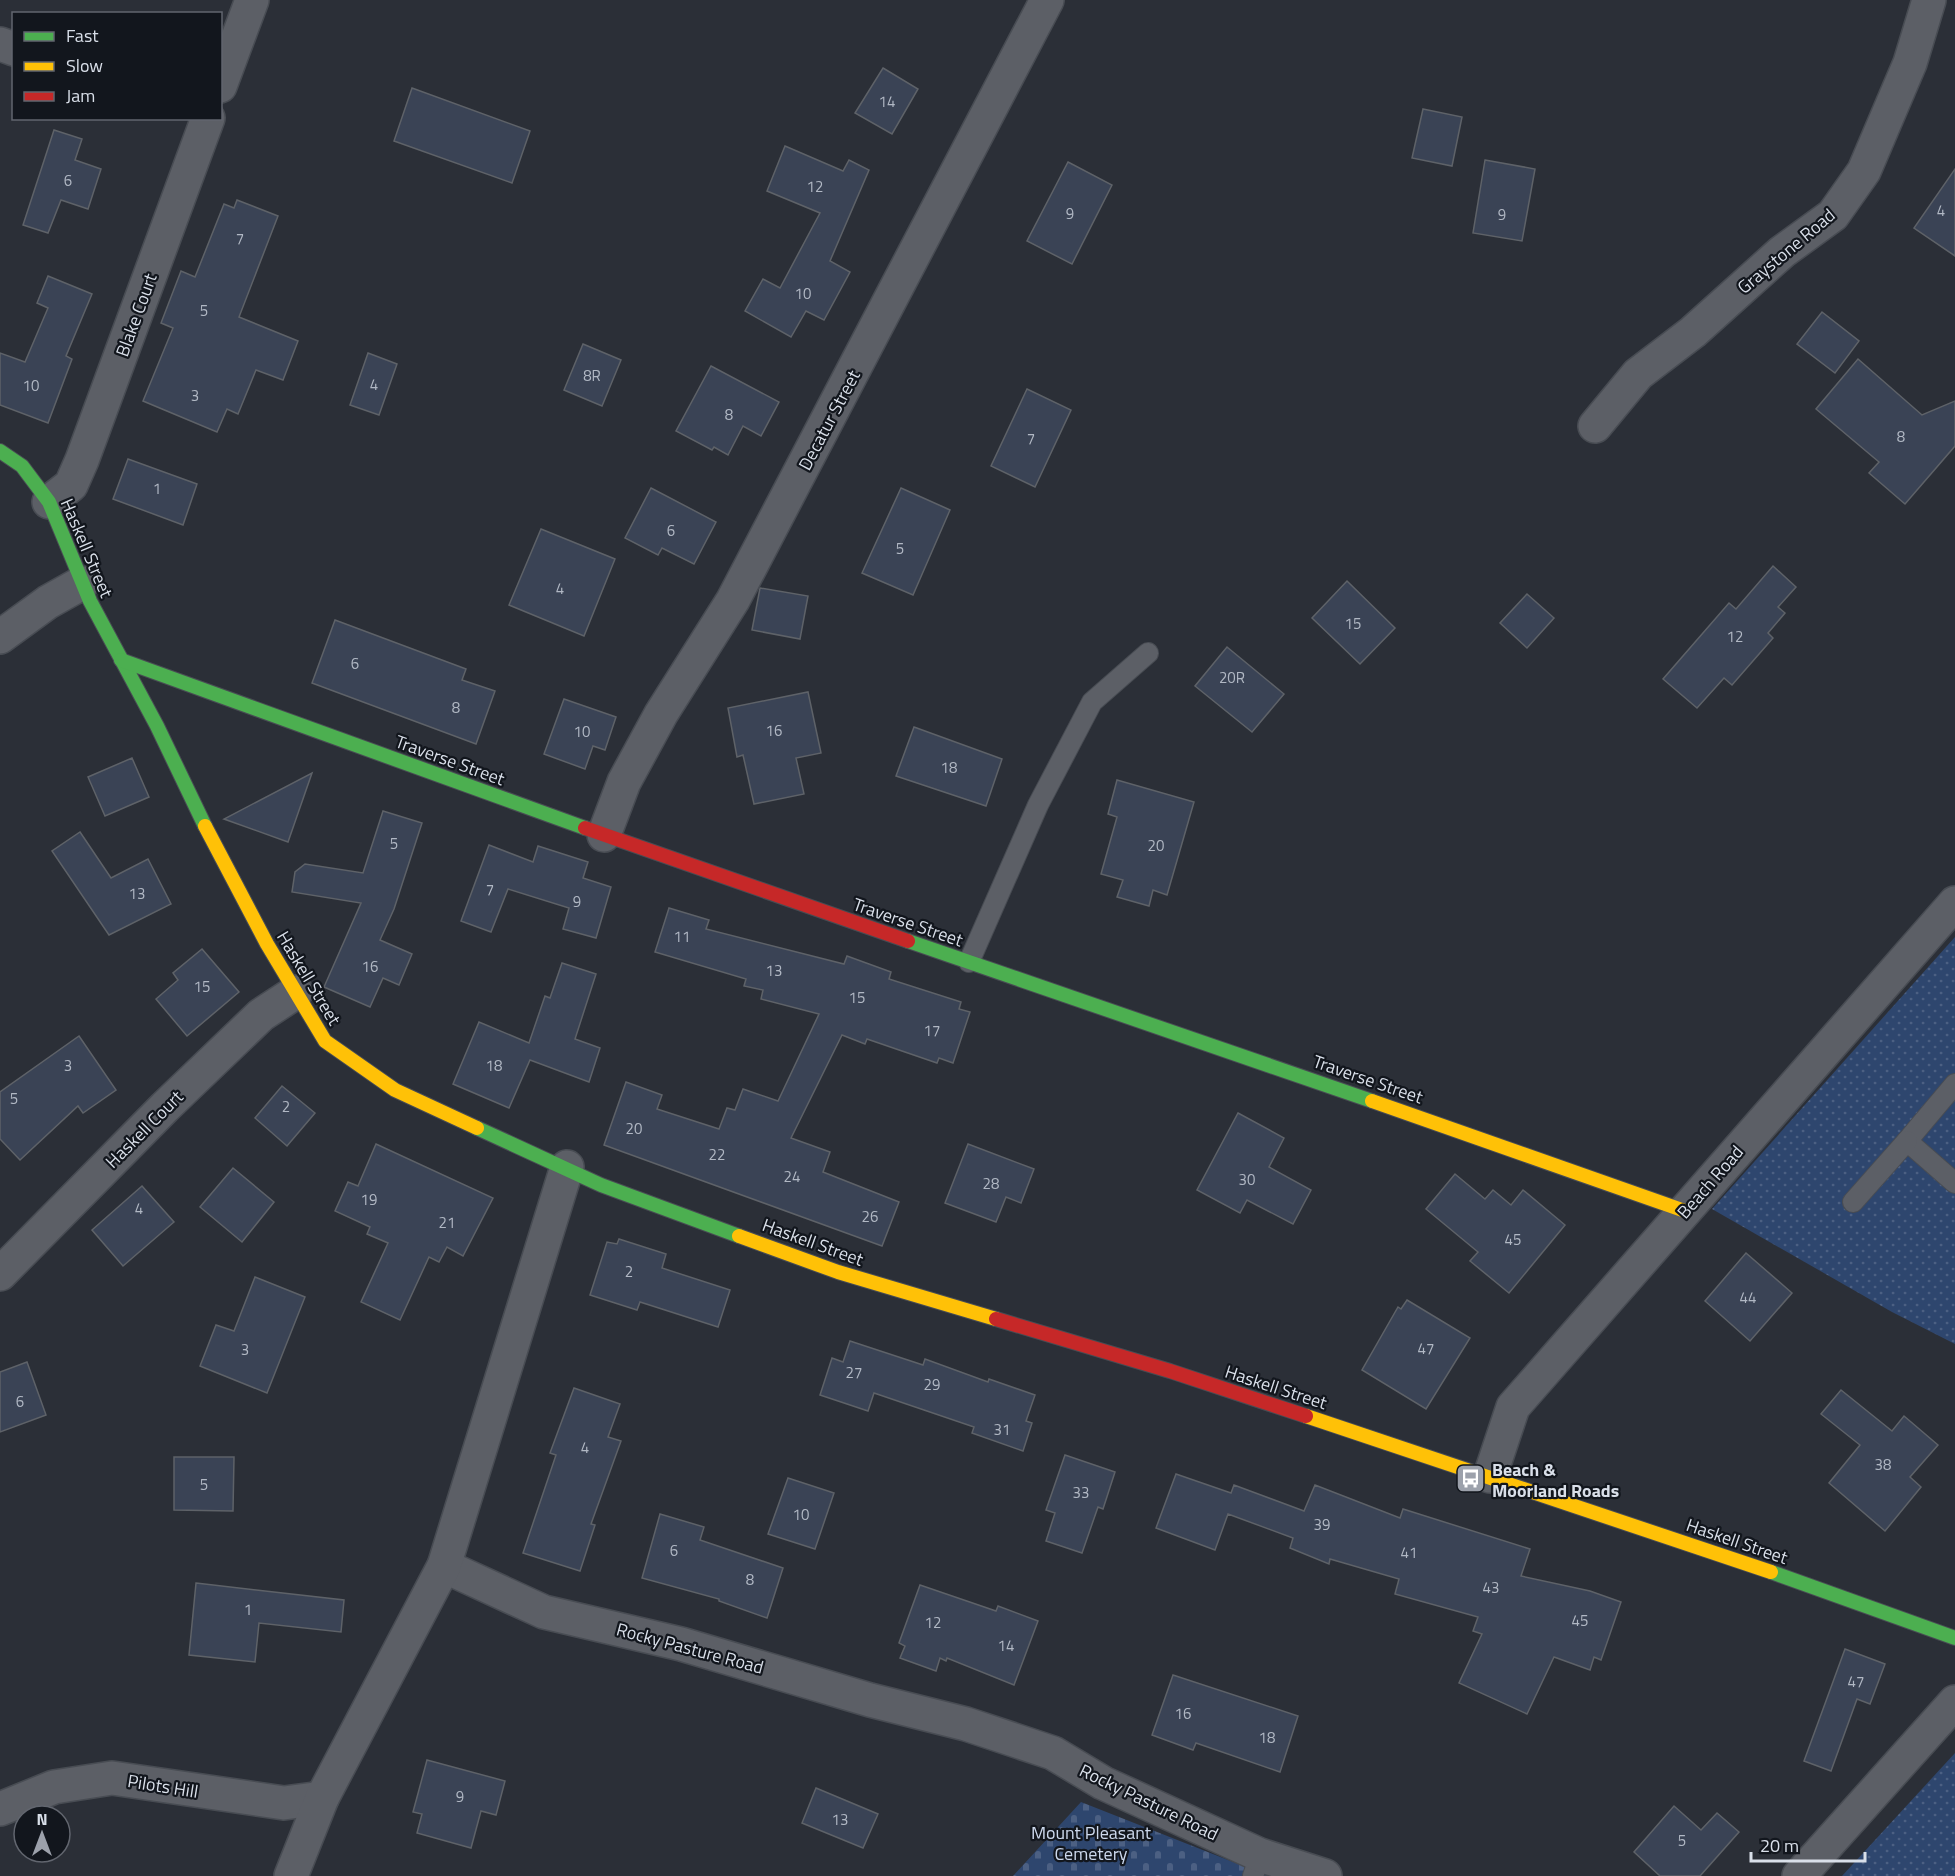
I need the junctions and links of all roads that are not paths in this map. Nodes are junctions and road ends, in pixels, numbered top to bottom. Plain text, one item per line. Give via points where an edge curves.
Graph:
1 (252, 0) edge
2 (1047, 0) edge
3 (1929, 0) edge
4 (222, 81) edge
5 (205, 120) edge
6 (1595, 426) dead end
7 (0, 451) edge
8 (49, 502) junction
9 (82, 583) junction
10 (0, 637) edge
11 (1148, 653) dead end
12 (121, 660) junction
13 (604, 835) junction
14 (1955, 903) edge
15 (969, 962) junction
16 (296, 992) junction
17 (1955, 1084) edge
18 (1907, 1141) junction
19 (567, 1167) junction
20 (1955, 1183) edge
21 (1853, 1202) dead end
22 (1685, 1211) junction
23 (0, 1274) edge
24 (1490, 1476) junction
25 (444, 1566) junction
26 (1955, 1638) edge
27 (1955, 1702) edge
28 (322, 1798) junction
29 (2, 1812) edge
30 (1256, 1866) edge
31 (291, 1876) edge
32 (1325, 1876) edge
33 (1799, 1876) edge

1 - 4 street
2 - 13 street, Decatur Street via 733,600 661,714 624,782
3 - 6 street, Graystone Road via 1910,63 1864,171 1833,215 1782,252 1693,332 1638,375
5 - 8 street, Blake Court via 82,460 71,485
7 - 8 street, Haskell Street via 22,466
8 - 9 street, Haskell Street
9 - 10 street
9 - 12 street, Haskell Street
11 - 15 lane via 1092,702 1038,805
12 - 13 street, Traverse Street
12 - 16 street, Haskell Street via 212,840
13 - 15 street, Traverse Street
14 - 22 street, Beach Road
15 - 22 street, Traverse Street via 1456,1127
16 - 19 street, Haskell Street via 325,1041 395,1090
16 - 23 street, Haskell Court via 245,1030
17 - 18 lane
18 - 20 lane
18 - 21 lane
19 - 24 street, Haskell Street via 602,1185 838,1272 1170,1371
19 - 25 street
22 - 24 street, Beach Road via 1513,1407
24 - 26 street, Haskell Street
25 - 28 street
25 - 30 street, Rocky Pasture Road via 544,1612 692,1647 966,1724 1053,1753
27 - 33 street
28 - 29 street, Pilots Hill via 284,1803 112,1778 54,1787
28 - 31 street
30 - 32 street, Rocky Pasture Road

